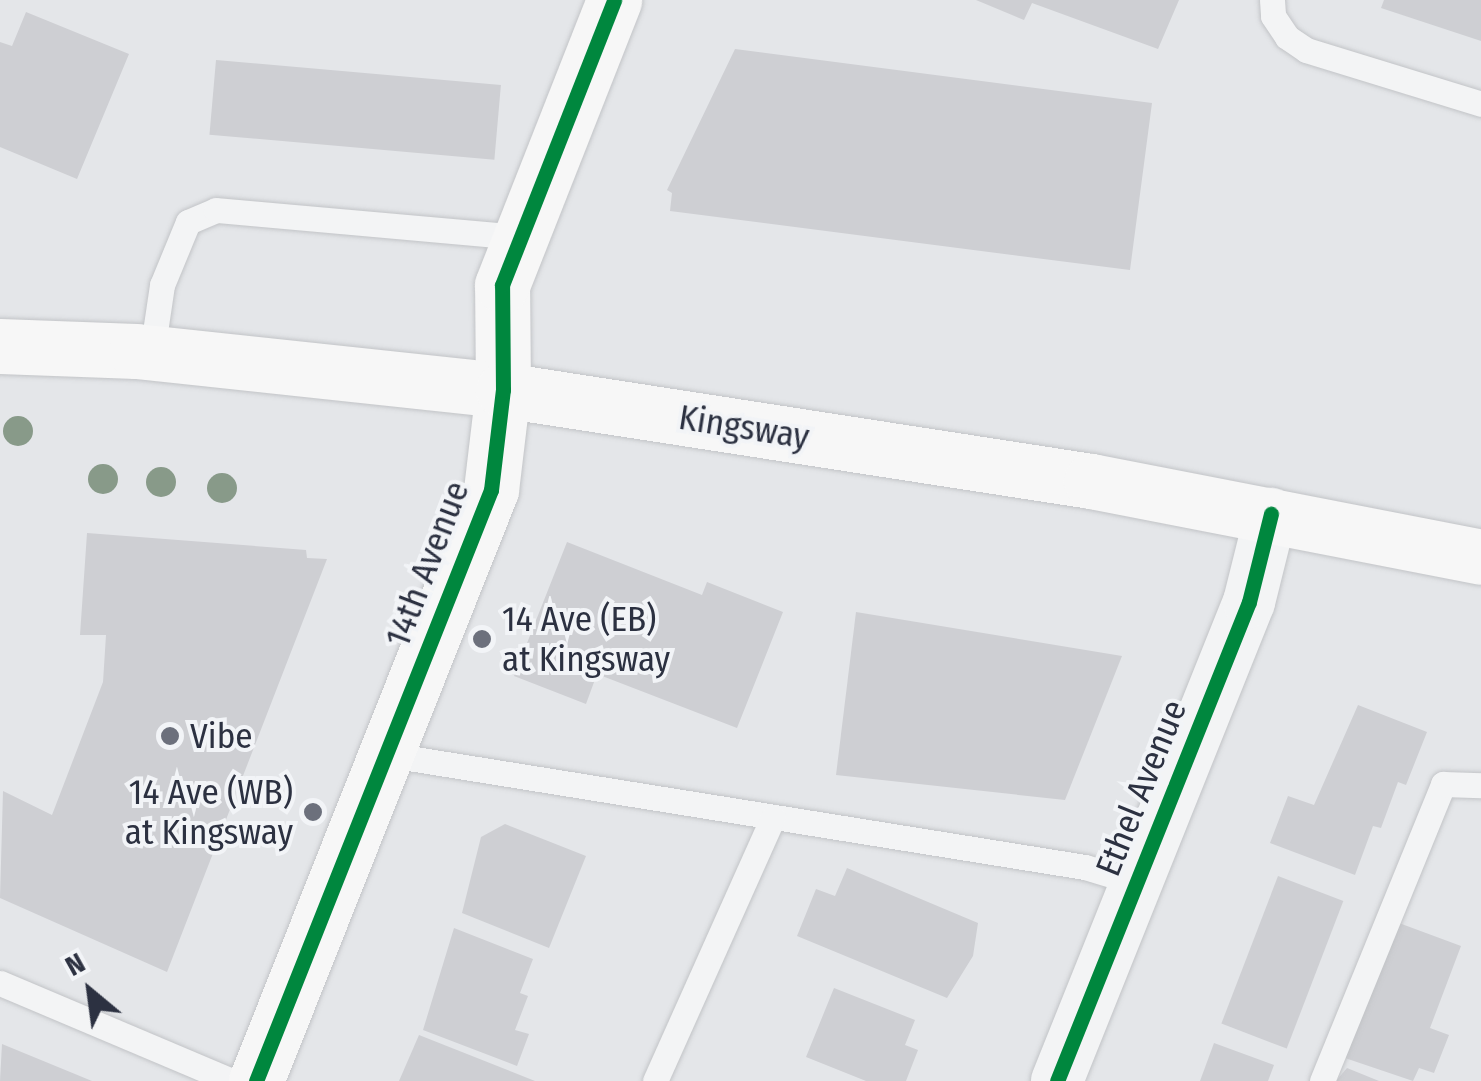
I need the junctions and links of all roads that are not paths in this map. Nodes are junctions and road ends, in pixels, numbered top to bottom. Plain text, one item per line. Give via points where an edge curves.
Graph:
1 (614, 0) edge
2 (1272, 0) edge
3 (1481, 104) edge
4 (521, 237) junction
5 (0, 346) edge
6 (152, 352) junction
7 (503, 390) junction
8 (1271, 514) junction
9 (1481, 558) edge
10 (384, 754) junction
11 (1481, 785) edge
12 (773, 817) junction
13 (1134, 882) junction
14 (0, 983) edge
15 (232, 1081) edge
16 (256, 1081) edge
17 (655, 1081) edge
18 (1058, 1081) edge
19 (1322, 1081) edge

1 - 4 main road, 14th Avenue
2 - 3 lane via 1280,26 1306,50
4 - 6 lane via 216,210 188,222 162,286
4 - 7 main road, 14th Avenue via 502,285
5 - 6 main road, Kingsway
6 - 7 main road, Kingsway
7 - 8 main road, Kingsway
7 - 10 main road, 14th Avenue via 491,490
8 - 9 main road, Kingsway
8 - 13 street, Ethel Avenue via 1249,602
10 - 12 lane
10 - 16 main road, 14th Avenue
11 - 19 lane via 1444,784
12 - 13 lane via 1085,867
12 - 17 lane
13 - 18 street, Ethel Avenue
14 - 15 lane

